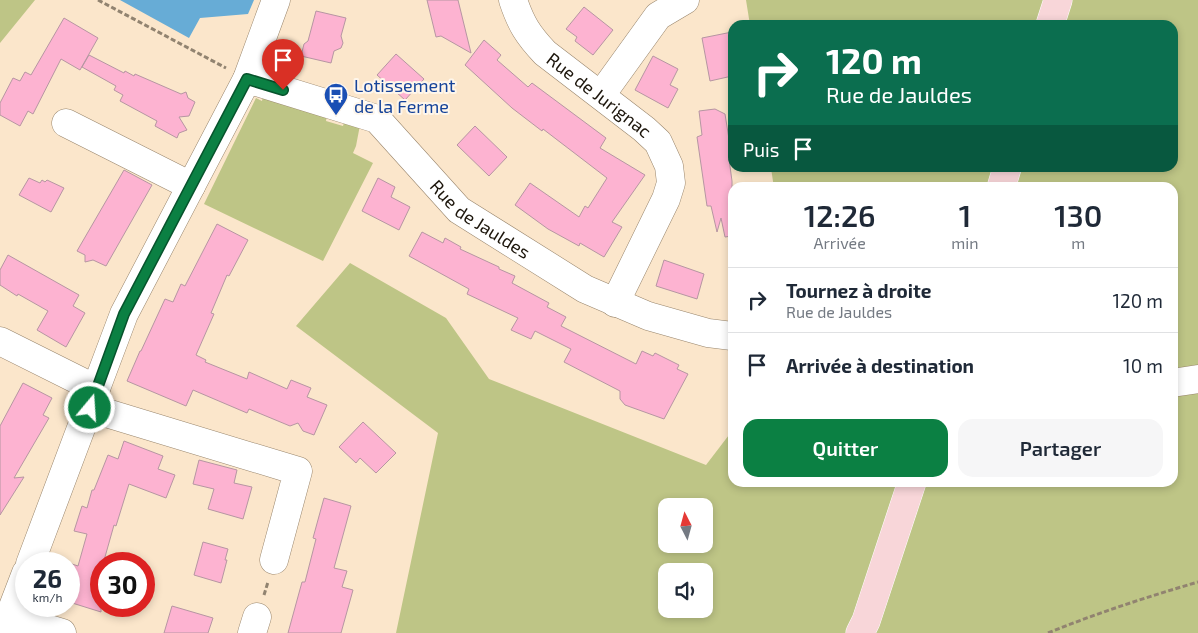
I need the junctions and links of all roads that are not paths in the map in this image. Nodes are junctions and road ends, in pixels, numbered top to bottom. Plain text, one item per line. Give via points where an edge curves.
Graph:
1 (276, 0) edge
2 (514, 0) edge
3 (685, 0) edge
4 (1058, 0) edge
5 (1052, 20) edge
6 (247, 79) junction
7 (601, 96) junction
8 (66, 122) dead end
9 (191, 186) junction
10 (615, 303) junction
11 (728, 336) edge
12 (0, 341) edge
13 (1198, 379) edge
14 (1178, 382) edge
15 (93, 398) junction
16 (910, 487) edge
17 (35, 552) edge
18 (274, 560) road end
19 (15, 602) edge
20 (6, 625) edge
21 (62, 633) edge
22 (860, 633) edge

1 - 6 street
2 - 7 street, Rue de Jurignac via 520,22 532,39 545,53
3 - 7 street via 658,16
4 - 5 main road
6 - 9 street
6 - 10 street, Rue de Jauldes via 377,119 459,210 585,289
7 - 10 street, Rue de Jurignac via 658,142 669,166 671,183
8 - 9 street
9 - 15 street via 124,314
10 - 11 street, Rue de Jauldes via 648,316
12 - 15 street
13 - 14 street
15 - 17 street
15 - 18 street via 298,471
16 - 22 main road
19 - 20 street
20 - 21 street

